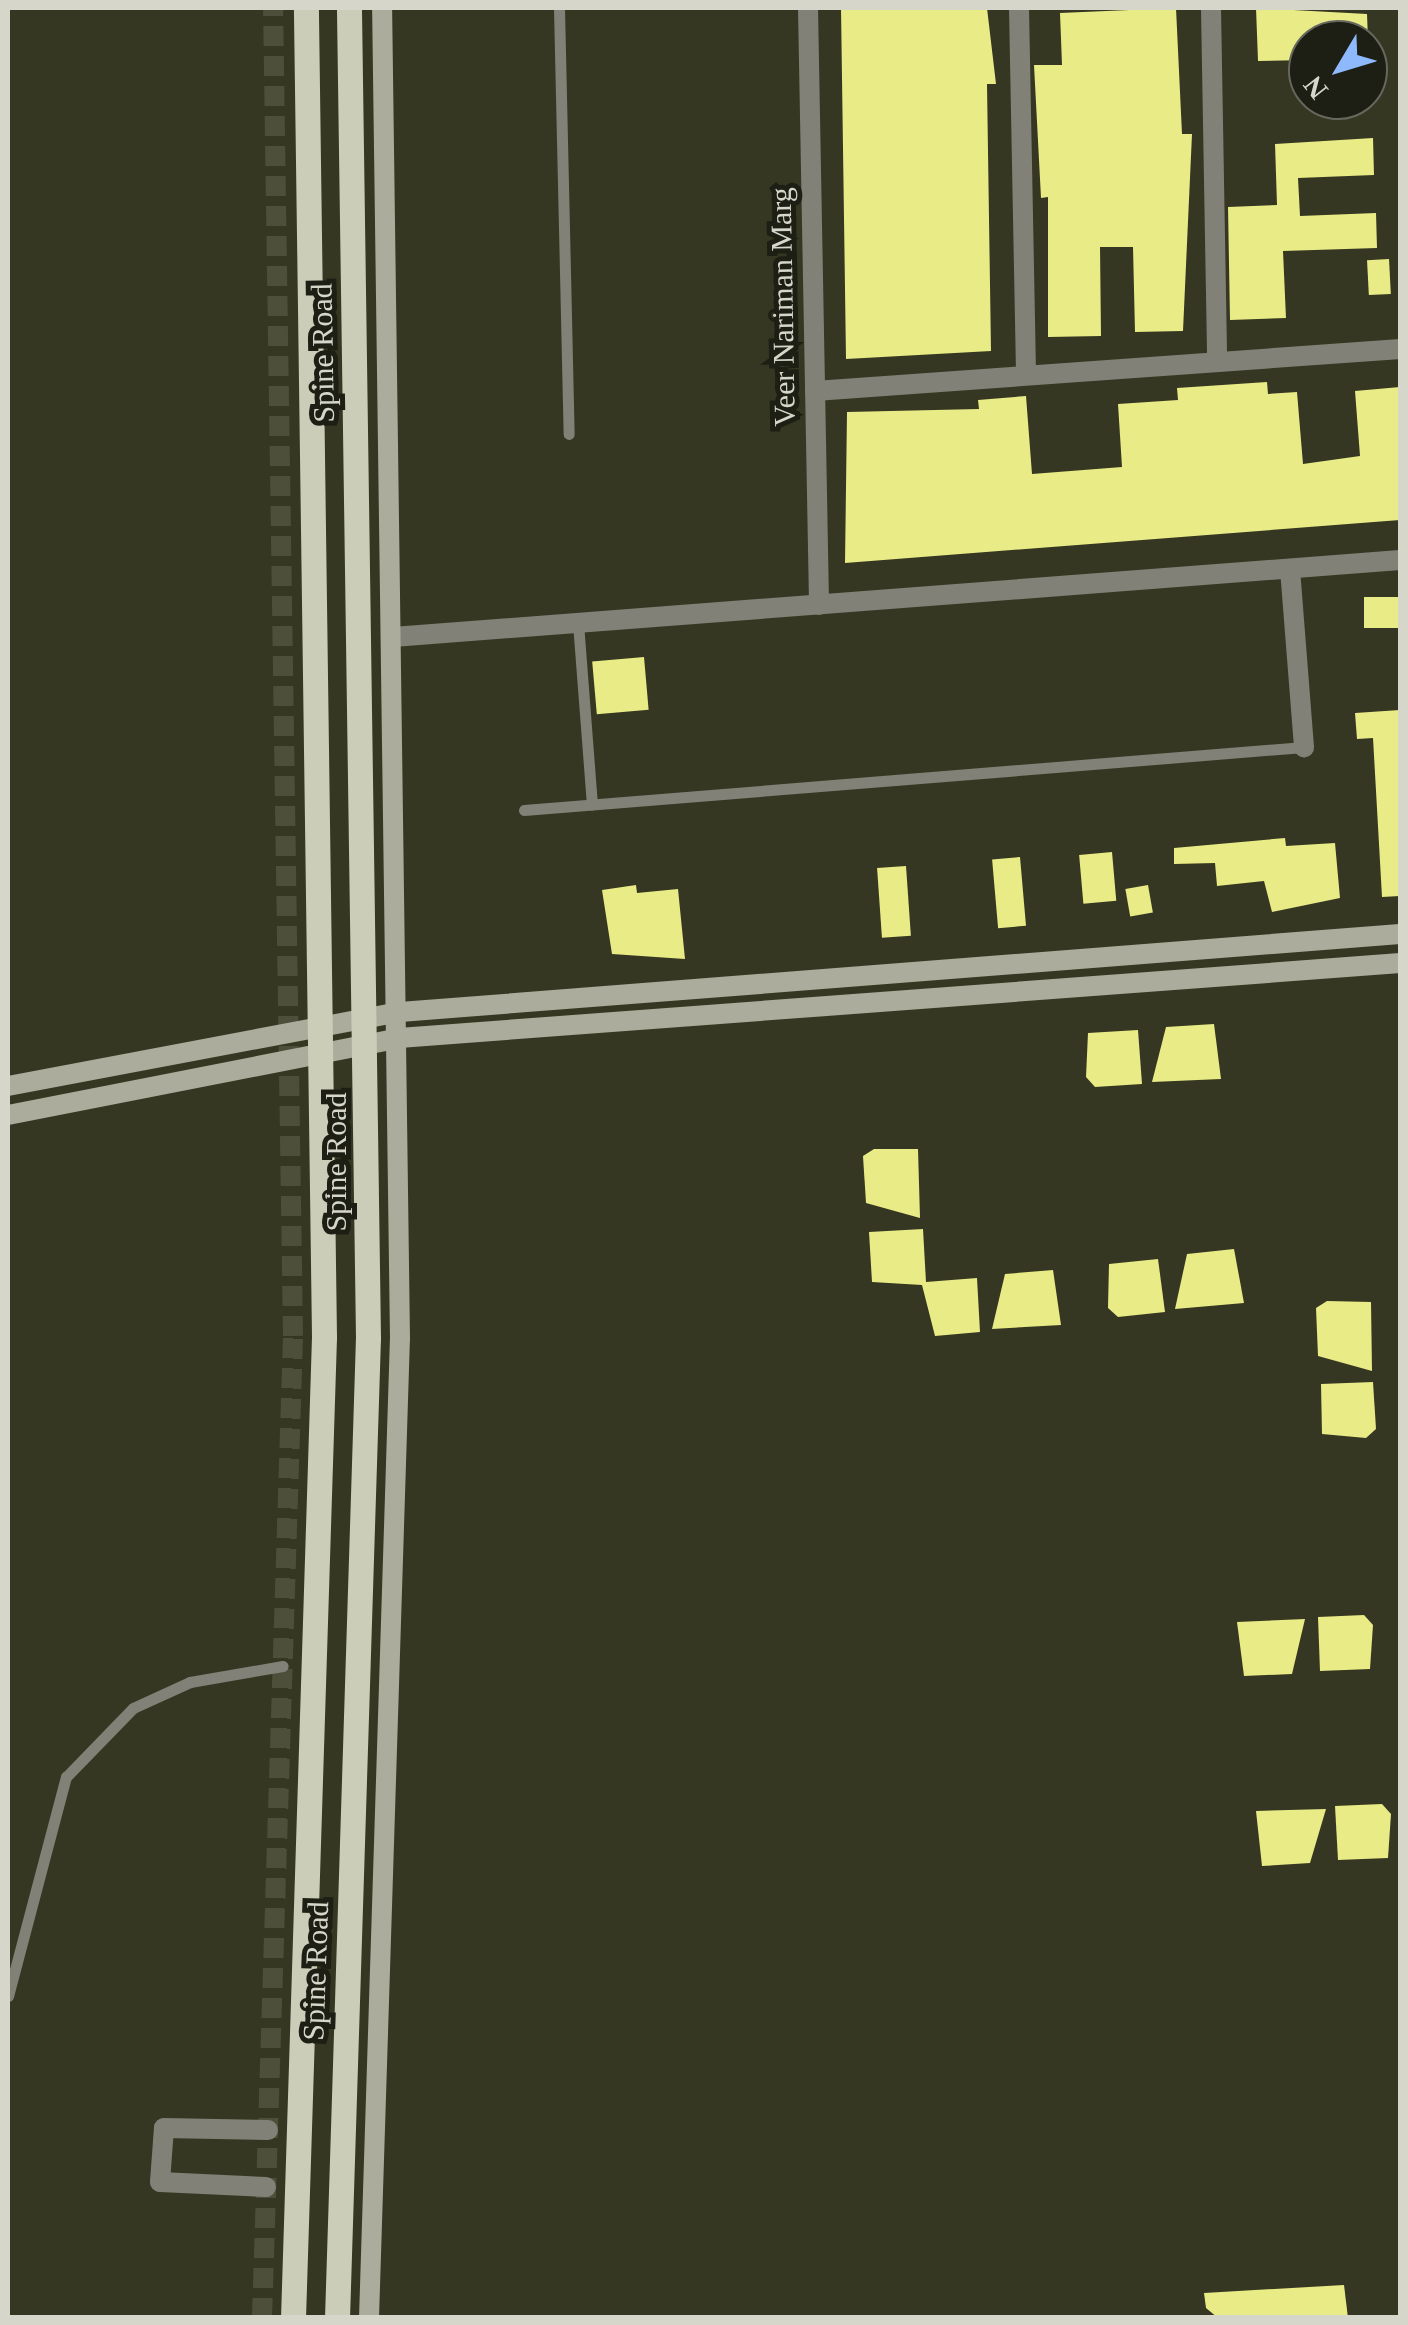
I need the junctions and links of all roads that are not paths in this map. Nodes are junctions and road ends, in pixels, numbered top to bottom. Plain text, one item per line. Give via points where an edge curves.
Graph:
1 (306, 8) edge
2 (350, 8) edge
3 (382, 8) edge
4 (559, 8) edge
5 (808, 8) edge
6 (1018, 8) edge
7 (1210, 8) edge
8 (1400, 348) edge
9 (1217, 359) junction
10 (1026, 373) junction
11 (815, 392) junction
12 (569, 434) dead end
13 (1400, 560) edge
14 (1290, 569) junction
15 (819, 605) junction
16 (578, 623) junction
17 (393, 638) junction
18 (1304, 747) joint
19 (592, 804) junction
20 (524, 810) dead end
21 (1400, 934) edge
22 (1400, 963) edge
23 (400, 1012) junction
24 (367, 1016) junction
25 (324, 1023) junction
26 (400, 1038) junction
27 (370, 1046) junction
28 (324, 1052) junction
29 (8, 1086) edge
30 (8, 1115) edge
31 (283, 1666) dead end
32 (8, 1996) edge
33 (268, 2130) dead end
34 (266, 2187) dead end
35 (293, 2318) edge
36 (337, 2318) edge
37 (368, 2318) edge

1 - 25 main road, Spine Road
2 - 24 main road, Spine Road
3 - 17 main road
4 - 12 lane
5 - 11 street, Veer Nariman Marg
6 - 10 street
7 - 9 street
8 - 9 street
9 - 10 street
10 - 11 street
11 - 15 street, Veer Nariman Marg
13 - 14 street
14 - 15 street
14 - 18 street
15 - 16 street
16 - 17 street
16 - 19 lane
17 - 23 main road
18 - 19 lane
19 - 20 lane
21 - 23 main road
22 - 26 main road
23 - 24 main road
23 - 26 main road
24 - 25 main road
24 - 27 main road, Spine Road
25 - 28 main road, Spine Road
25 - 29 main road
26 - 27 main road
26 - 37 main road via 399,1376
27 - 28 main road
27 - 36 main road, Spine Road
28 - 30 main road
28 - 35 main road, Spine Road via 322,1429
31 - 32 lane via 190,1682 133,1708 66,1777
33 - 34 street via 164,2128 160,2182

